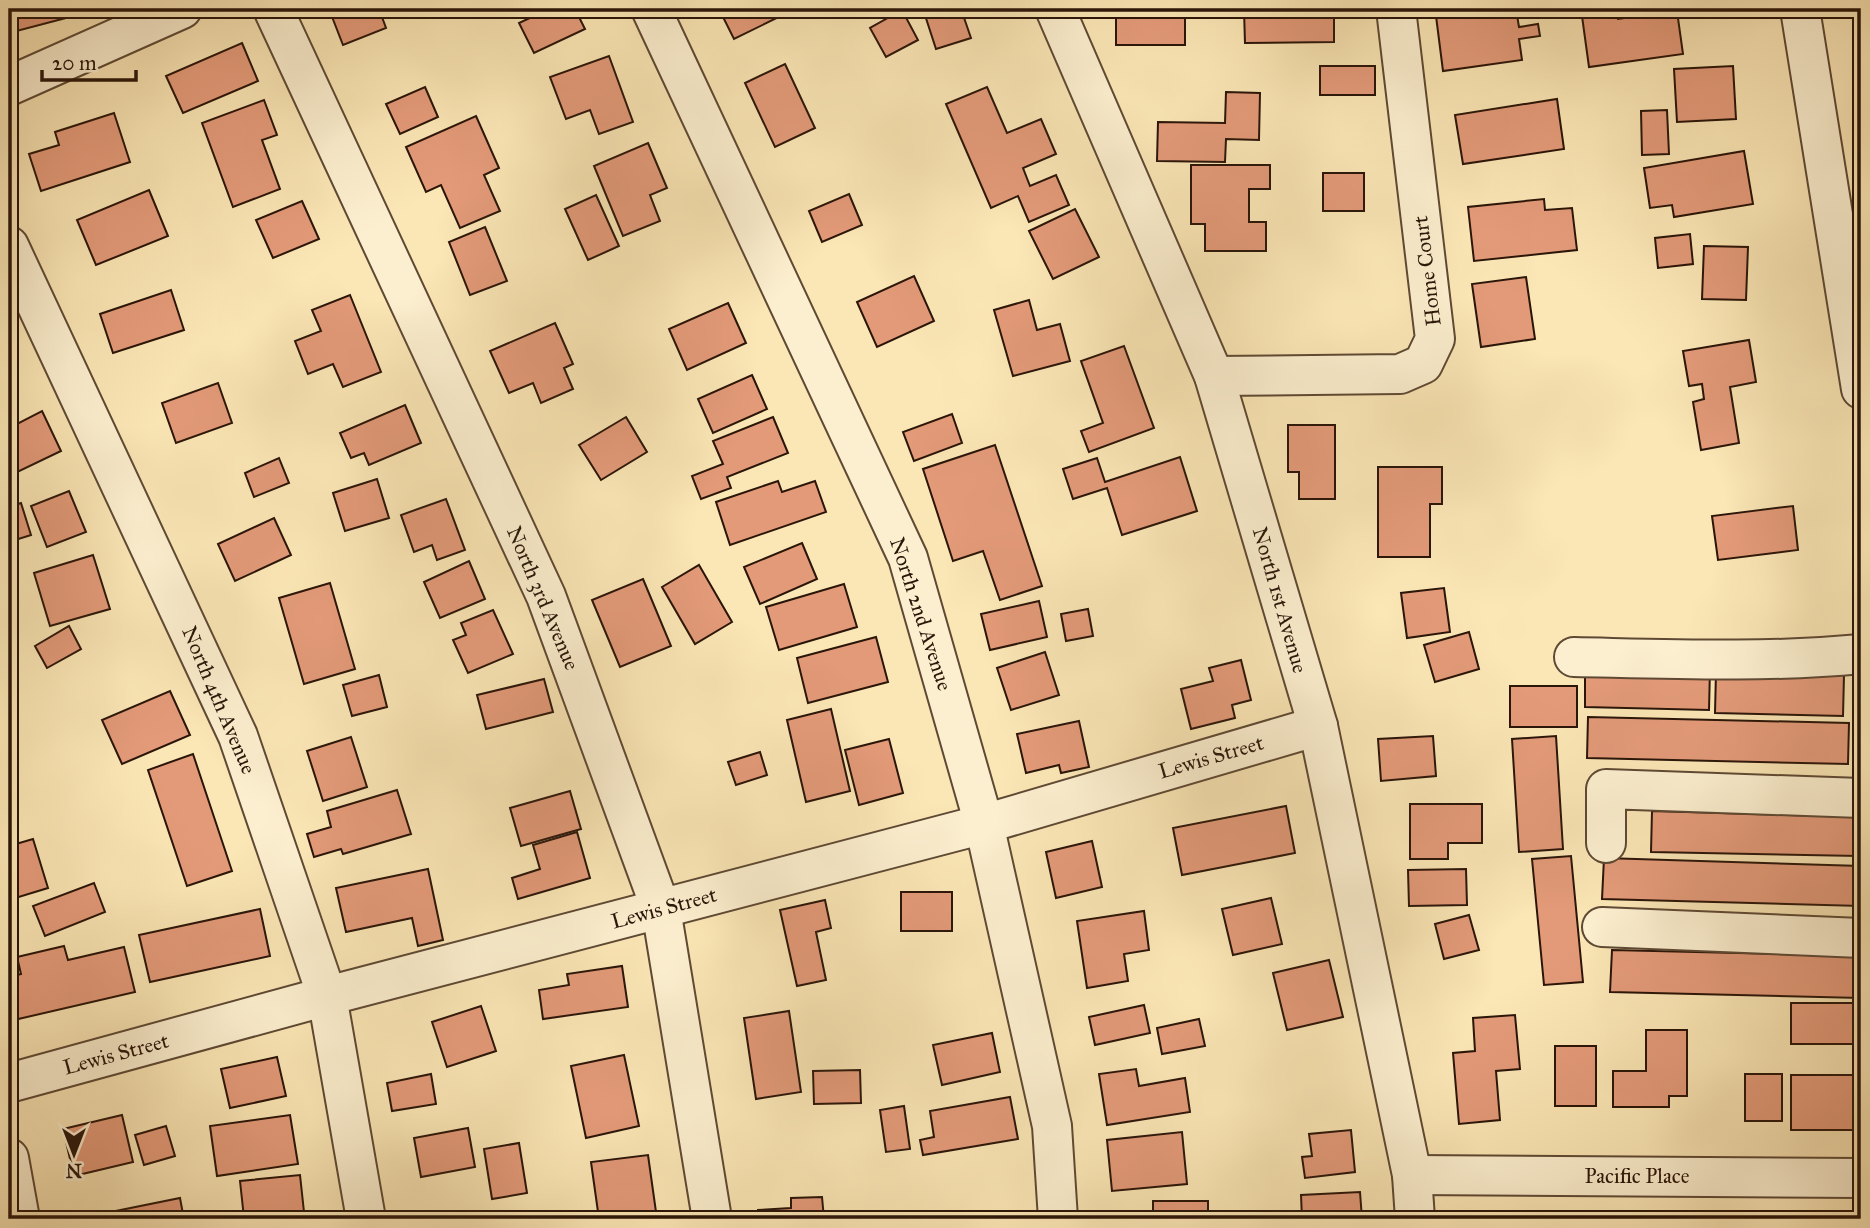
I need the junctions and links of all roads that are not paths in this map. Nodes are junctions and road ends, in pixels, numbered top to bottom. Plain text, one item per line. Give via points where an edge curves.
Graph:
1 (182, 9) edge
2 (273, 9) edge
3 (652, 9) edge
4 (1055, 9) edge
5 (1396, 9) edge
6 (1800, 9) edge
7 (9, 86) edge
8 (9, 246) edge
9 (1214, 376) junction
10 (1861, 389) edge
11 (1861, 654) edge
12 (1574, 657) dead end
13 (1318, 726) junction
14 (1861, 798) edge
15 (984, 824) junction
16 (1606, 843) dead end
17 (661, 909) junction
18 (1602, 927) dead end
19 (1861, 938) edge
20 (327, 996) junction
21 (9, 1083) edge
22 (9, 1158) edge
23 (1412, 1175) junction
24 (1861, 1178) edge
25 (20, 1219) edge
26 (366, 1219) edge
27 (712, 1219) edge
28 (1058, 1219) edge
29 (1415, 1219) edge

1 - 7 street
2 - 17 street, North 3rd Avenue via 546,596
3 - 15 street, North 2nd Avenue via 908,558
4 - 9 street, North 1st Avenue
5 - 9 street, Home Court via 1435,339 1423,364 1400,374
6 - 10 street
8 - 20 street, North 4th Avenue via 238,736
9 - 13 street, North 1st Avenue
11 - 12 street via 1706,660
13 - 15 street, Lewis Street
13 - 23 street, North 1st Avenue
14 - 16 street via 1606,789
15 - 17 street, Lewis Street
15 - 28 street, North 2nd Avenue via 1052,1126
17 - 20 street, Lewis Street
17 - 27 street, North 3rd Avenue
18 - 19 street
20 - 21 street, Lewis Street
20 - 26 street, North 4th Avenue
22 - 25 street
23 - 24 street, Pacific Place
23 - 29 street, North 1st Avenue

